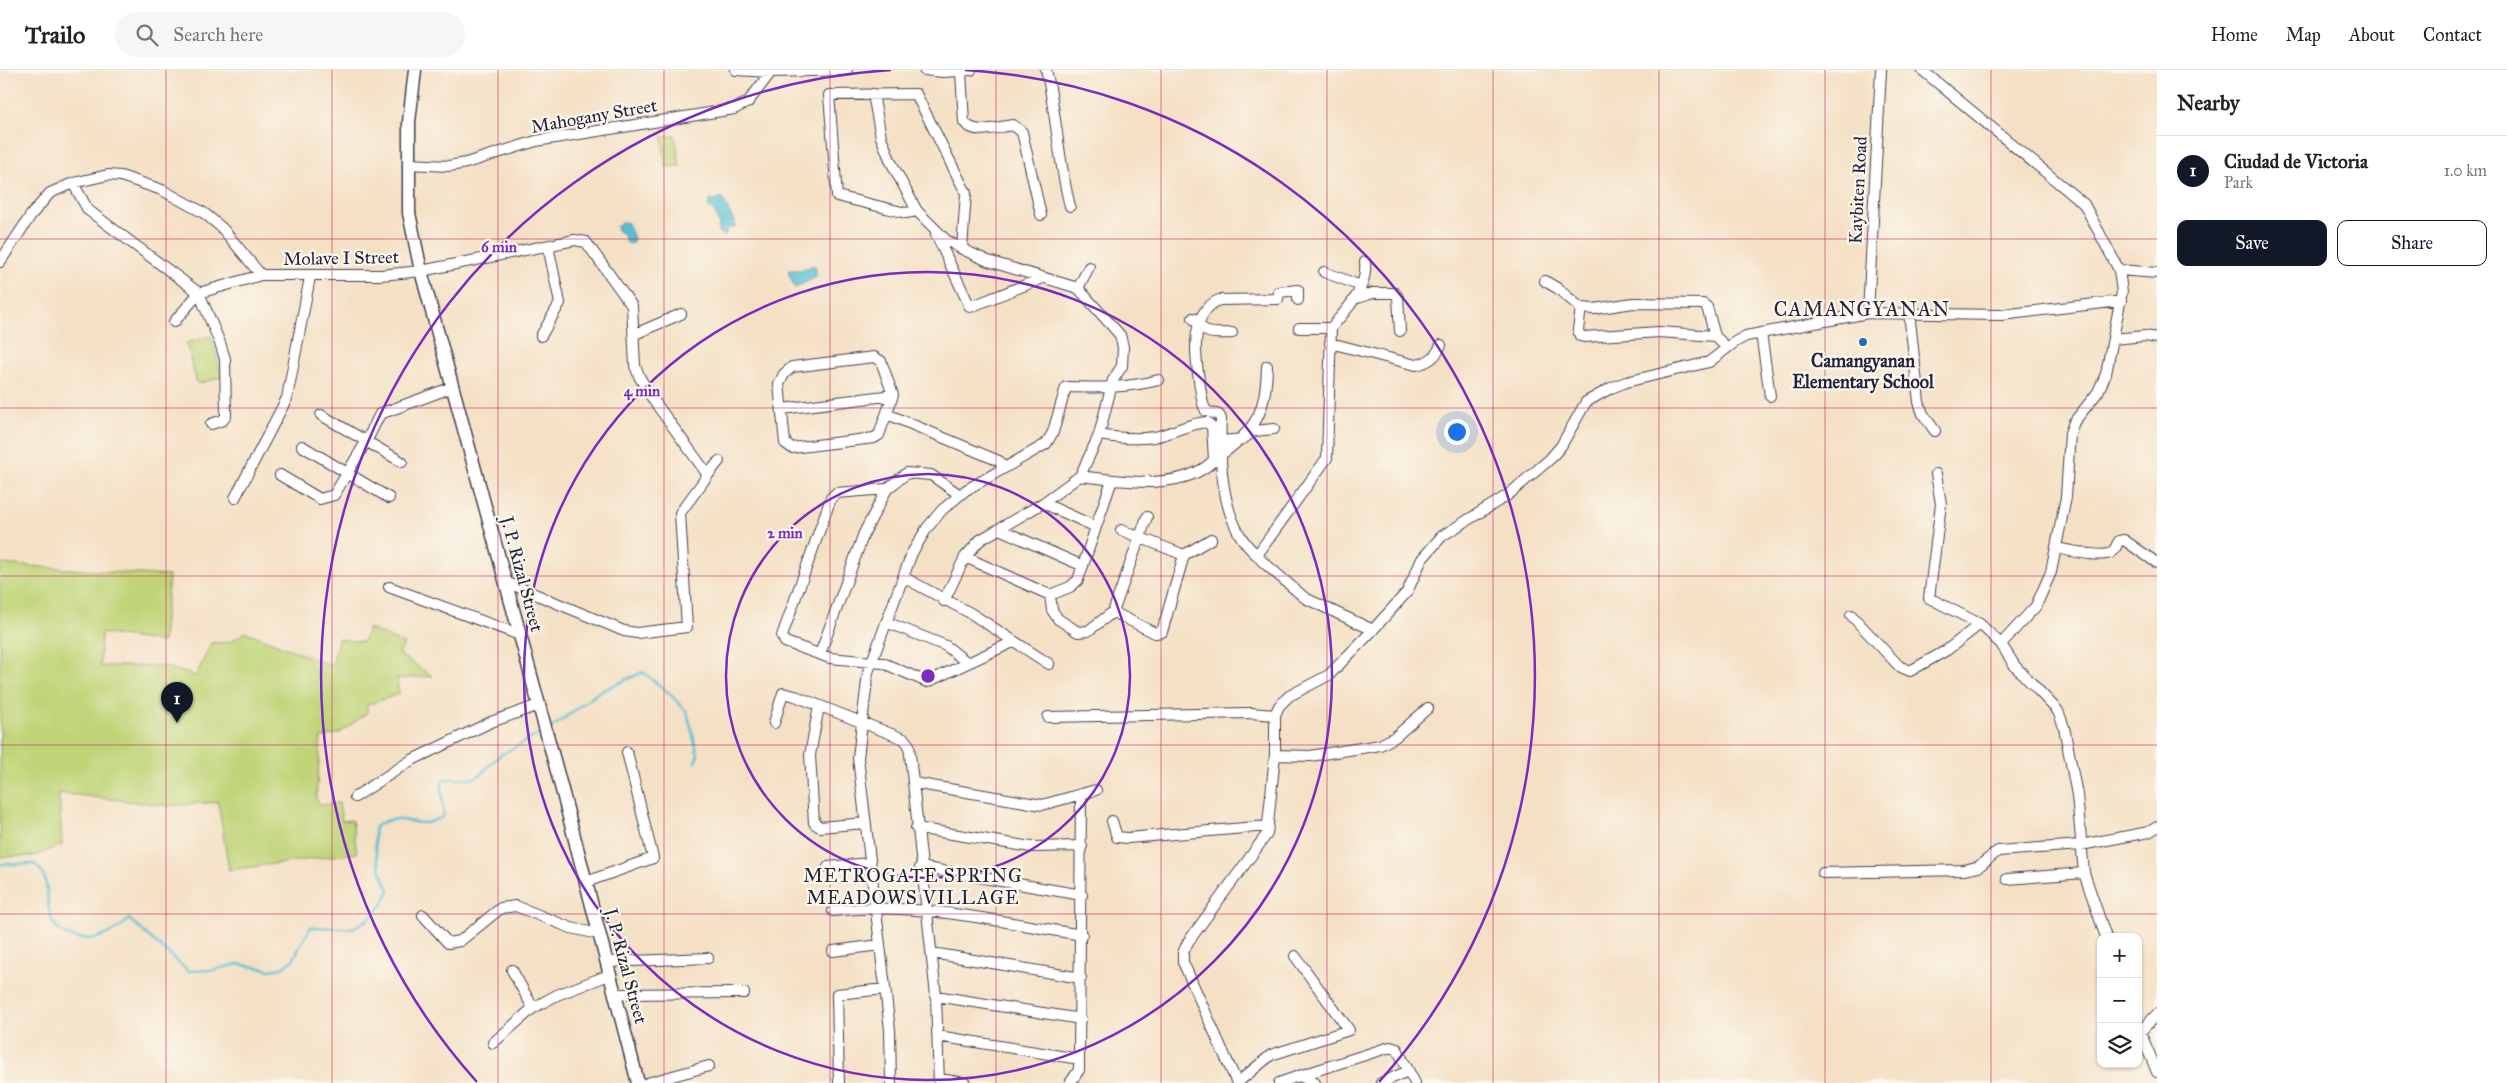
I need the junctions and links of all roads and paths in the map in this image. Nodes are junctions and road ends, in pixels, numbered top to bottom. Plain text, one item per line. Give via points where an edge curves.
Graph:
1 (415, 70) edge
2 (736, 70) edge
3 (847, 70) edge
4 (924, 70) edge
5 (1046, 70) edge
6 (1881, 70) edge
7 (1922, 70) edge
8 (966, 71) edge
9 (771, 72) junction
10 (873, 94) junction
11 (408, 164) junction
12 (73, 183) junction
13 (1070, 206) dead end
14 (917, 212) junction
15 (1041, 214) dead end
16 (932, 226) junction
17 (548, 246) junction
18 (962, 249) junction
19 (0, 262) edge
20 (1365, 262) dead end
21 (1089, 266) dead end
22 (2119, 270) junction
23 (421, 271) junction
24 (1324, 272) dead end
25 (2157, 273) edge
26 (261, 275) junction
27 (310, 277) junction
28 (1043, 278) junction
29 (1545, 281) dead end
30 (1361, 286) junction
31 (1078, 288) junction
32 (199, 293) junction
33 (1354, 299) junction
34 (1298, 300) dead end
35 (2120, 301) junction
36 (1581, 308) junction
37 (1909, 312) junction
38 (1868, 313) junction
39 (681, 314) dead end
40 (174, 322) dead end
41 (1195, 322) junction
42 (1299, 328) dead end
43 (1331, 328) junction
44 (1400, 331) dead end
45 (1232, 333) dead end
46 (1761, 333) junction
47 (635, 334) junction
48 (541, 336) dead end
49 (1714, 336) junction
50 (2157, 338) edge
51 (2113, 339) junction
52 (1330, 343) junction
53 (1441, 345) dead end
54 (1727, 348) junction
55 (1267, 366) dead end
56 (1160, 380) dead end
57 (453, 387) junction
58 (1112, 388) junction
59 (893, 396) junction
60 (1770, 396) dead end
61 (782, 410) junction
62 (887, 414) junction
63 (321, 415) dead end
64 (211, 424) dead end
65 (1274, 429) dead end
66 (1935, 431) dead end
67 (1099, 435) junction
68 (1243, 439) junction
69 (367, 440) junction
70 (1222, 441) junction
71 (302, 446) dead end
72 (1222, 454) junction
73 (719, 461) dead end
74 (402, 462) dead end
75 (1003, 468) junction
76 (347, 472) junction
77 (1936, 474) dead end
78 (280, 475) dead end
79 (708, 475) junction
80 (1080, 476) junction
81 (1112, 480) junction
82 (887, 490) junction
83 (960, 495) junction
84 (235, 498) dead end
85 (389, 498) dead end
86 (1043, 503) junction
87 (1147, 517) dead end
88 (1096, 526) junction
89 (999, 529) junction
90 (1121, 530) dead end
91 (1140, 538) junction
92 (1211, 539) dead end
93 (2056, 548) junction
94 (1184, 555) junction
95 (1257, 555) junction
96 (965, 557) junction
97 (2157, 563) edge
98 (1083, 566) junction
99 (903, 577) junction
100 (506, 582) junction
101 (389, 588) dead end
102 (1050, 595) junction
103 (944, 601) junction
104 (1113, 612) junction
105 (1851, 615) dead end
106 (886, 622) junction
107 (1980, 624) junction
108 (1373, 630) junction
109 (520, 635) junction
110 (1013, 642) junction
111 (2001, 644) junction
112 (820, 654) junction
113 (871, 662) junction
114 (968, 663) junction
115 (1049, 664) dead end
116 (819, 706) junction
117 (1428, 708) dead end
118 (540, 710) junction
119 (1275, 715) junction
120 (1048, 717) dead end
121 (774, 723) dead end
122 (863, 723) junction
123 (627, 752) dead end
124 (1275, 755) junction
125 (914, 783) junction
126 (1096, 790) dead end
127 (1081, 794) junction
128 (355, 797) dead end
129 (1112, 821) dead end
130 (865, 823) junction
131 (1268, 826) junction
132 (2157, 827) edge
133 (916, 828) junction
134 (2081, 845) junction
135 (1082, 846) junction
136 (869, 863) junction
137 (828, 867) dead end
138 (920, 867) junction
139 (1823, 873) dead end
140 (2084, 873) junction
141 (2007, 879) dead end
142 (586, 882) junction
143 (1082, 895) junction
144 (877, 907) junction
145 (833, 911) dead end
146 (925, 911) junction
147 (423, 915) dead end
148 (2105, 933) edge
149 (599, 934) junction
150 (1082, 935) junction
151 (880, 945) junction
152 (833, 951) dead end
153 (932, 953) junction
154 (1294, 956) dead end
155 (708, 958) dead end
156 (606, 962) junction
157 (512, 970) dead end
158 (609, 975) junction
159 (1081, 978) junction
160 (885, 989) junction
161 (744, 993) dead end
162 (615, 994) junction
163 (936, 996) junction
164 (533, 1008) junction
165 (2157, 1014) edge
166 (1081, 1019) junction
167 (2142, 1027) edge
168 (938, 1036) junction
169 (2142, 1037) edge
170 (493, 1043) dead end
171 (1080, 1059) junction
172 (709, 1066) dead end
173 (1408, 1071) junction
174 (2157, 1072) edge
175 (1299, 1076) junction
176 (939, 1081) edge
177 (638, 1083) edge
178 (647, 1083) edge
179 (840, 1083) edge
180 (891, 1083) edge
181 (965, 1083) edge
182 (1070, 1083) edge
183 (1237, 1083) edge
184 (1279, 1083) edge
185 (1315, 1083) edge
186 (1381, 1083) edge
187 (1415, 1083) edge

1 - 11 main road, J. P. Rizal Street
2 - 9 street
3 - 9 street
4 - 8 street
5 - 13 street
6 - 38 street, Kaybiten Road
7 - 22 street via 2084,204
8 - 15 street via 964,122 978,130 1018,127 1022,132
9 - 11 street, Mahogany Street via 748,102 734,109 536,141 449,166
10 - 14 street via 881,137 890,162
10 - 14 street via 829,95 837,196 906,213
10 - 18 street via 916,94 966,193
11 - 23 main road, J. P. Rizal Street via 409,213
12 - 19 street via 50,193 30,215
12 - 26 street via 108,175 121,176 162,190 204,213 222,228
12 - 32 street via 88,210
14 - 16 street
16 - 18 street via 946,240
16 - 28 street via 970,307
17 - 23 street, Molave I Street
17 - 47 street, Molave I Street via 575,240 586,242 632,306
17 - 48 street via 561,296
18 - 28 street
20 - 30 street via 1366,274
21 - 31 street
22 - 25 street
22 - 35 street
23 - 27 street, Molave I Street
23 - 57 main road, J. P. Rizal Street
24 - 30 street
26 - 27 street, Molave I Street
26 - 32 street, Molave I Street
27 - 84 street via 287,398
28 - 31 street
29 - 36 street
30 - 33 street
31 - 58 street via 1120,335 1122,366
32 - 40 street
32 - 64 street via 224,359 226,416
33 - 43 street
33 - 44 street via 1378,292 1395,293
34 - 41 street via 1298,290 1279,292 1278,299 1219,300 1212,303
35 - 37 street via 2001,315
35 - 51 street
36 - 49 street via 1633,303 1703,304
36 - 49 street via 1578,330 1584,337 1659,332
37 - 38 street
37 - 66 street via 1919,402
38 - 46 street
39 - 47 street
41 - 45 street via 1213,334
41 - 70 street via 1203,404 1206,411 1219,415
42 - 43 street
43 - 52 street
46 - 54 street via 1746,336
46 - 60 street
47 - 79 street via 635,366 640,378
49 - 54 street
50 - 51 street
51 - 93 street via 2106,374 2098,392 2074,422 2070,433 2066,497
52 - 53 street via 1416,365 1427,363 1437,355
52 - 95 street via 1327,458
54 - 108 street via 1709,362 1626,382 1586,402 1550,459 1508,496 1442,536 1430,547 1407,592
55 - 68 street via 1264,399 1255,423
56 - 58 street
57 - 69 street via 380,414
57 - 100 main road, J. P. Rizal Street
58 - 67 street
58 - 75 street via 1066,387 1054,432 1046,444
59 - 61 street
59 - 61 street via 881,360 874,358 792,367 779,384
59 - 62 street
61 - 62 street via 785,443 792,448 874,438 879,435
62 - 75 street via 998,461
63 - 69 street
65 - 68 street via 1254,431
67 - 80 street
67 - 81 street via 1127,439 1154,437 1198,422 1206,422 1212,427 1214,460 1206,468 1183,478 1148,482
68 - 70 street
68 - 72 street
69 - 74 street
69 - 76 street
70 - 72 street
71 - 76 street
72 - 95 street via 1227,507 1233,524
73 - 79 street
75 - 83 street
76 - 78 street via 334,495 320,499
76 - 85 street
77 - 107 street via 1941,504 1929,598
79 - 100 street via 680,513 687,627 637,633 624,631
80 - 81 street
80 - 86 street
81 - 88 street
82 - 83 street via 907,473 931,475
82 - 112 street via 864,533
82 - 112 street via 836,493 831,498 782,636 784,642
83 - 99 street via 927,528 912,552
86 - 88 street
86 - 89 street
87 - 91 street
88 - 98 street
89 - 96 street via 980,540
89 - 98 street
90 - 91 street
91 - 94 street
91 - 104 street
92 - 94 street
93 - 97 street via 2108,554 2119,541 2124,540
93 - 111 street via 2051,572 2036,606
94 - 104 street via 1162,632 1155,633
95 - 108 street via 1306,598
96 - 102 street
96 - 103 street
98 - 102 street via 1078,580
99 - 103 street
99 - 106 street
100 - 109 main road, J. P. Rizal Street
101 - 109 street
102 - 104 street via 1052,610 1058,619 1078,632 1088,631
103 - 110 street via 972,614
105 - 107 street via 1899,666 1910,671 1948,650
106 - 113 street
106 - 114 street via 946,646
107 - 111 street
108 - 119 street via 1329,675 1289,696
109 - 118 main road, J. P. Rizal Street
110 - 114 street
110 - 115 street
111 - 134 street via 2020,672 2058,711 2077,795
112 - 113 street
113 - 114 street via 883,663 927,682
113 - 122 street
116 - 121 street via 783,693
116 - 122 street
116 - 130 street via 810,755 814,822 820,827
117 - 124 street via 1395,737 1380,745 1310,756
118 - 128 street via 491,722 410,761
118 - 142 main road, J. P. Rizal Street
119 - 120 street
119 - 124 street
122 - 125 street via 904,739 909,745
122 - 130 street via 858,758
123 - 142 street via 652,858
124 - 131 street
125 - 127 street via 1042,805
125 - 133 street
126 - 127 street
127 - 135 street
129 - 131 street via 1117,838
130 - 136 street
131 - 183 street via 1257,850 1183,953 1183,962
132 - 134 street via 2149,832
133 - 135 street via 1031,847
133 - 138 street
134 - 139 street via 1998,852 1978,867 1963,870
134 - 140 street
135 - 143 street
136 - 137 street
136 - 144 street
138 - 143 street
138 - 146 street
140 - 141 street
140 - 148 street
142 - 149 main road, J. P. Rizal Street
143 - 150 street
144 - 145 street
144 - 146 street
144 - 151 street
146 - 150 street
146 - 153 street
147 - 149 street via 448,943 460,941 501,908 508,906
149 - 156 main road, J. P. Rizal Street
150 - 159 street
151 - 152 street
151 - 160 street
153 - 159 street
153 - 163 street
154 - 183 street via 1349,1030 1271,1054
155 - 156 street
156 - 158 main road, J. P. Rizal Street
157 - 164 street
158 - 162 main road, J. P. Rizal Street
158 - 164 street
159 - 166 street
160 - 179 street via 837,994
160 - 180 street
161 - 162 street
162 - 177 main road, J. P. Rizal Street
163 - 166 street
163 - 168 street
164 - 170 street
165 - 167 street
166 - 171 street
168 - 171 street
168 - 176 street
169 - 174 street
171 - 182 street via 1079,1070
172 - 178 street
173 - 175 street via 1397,1050 1390,1047
173 - 186 street
173 - 187 street
175 - 184 street
175 - 185 street
176 - 181 street

